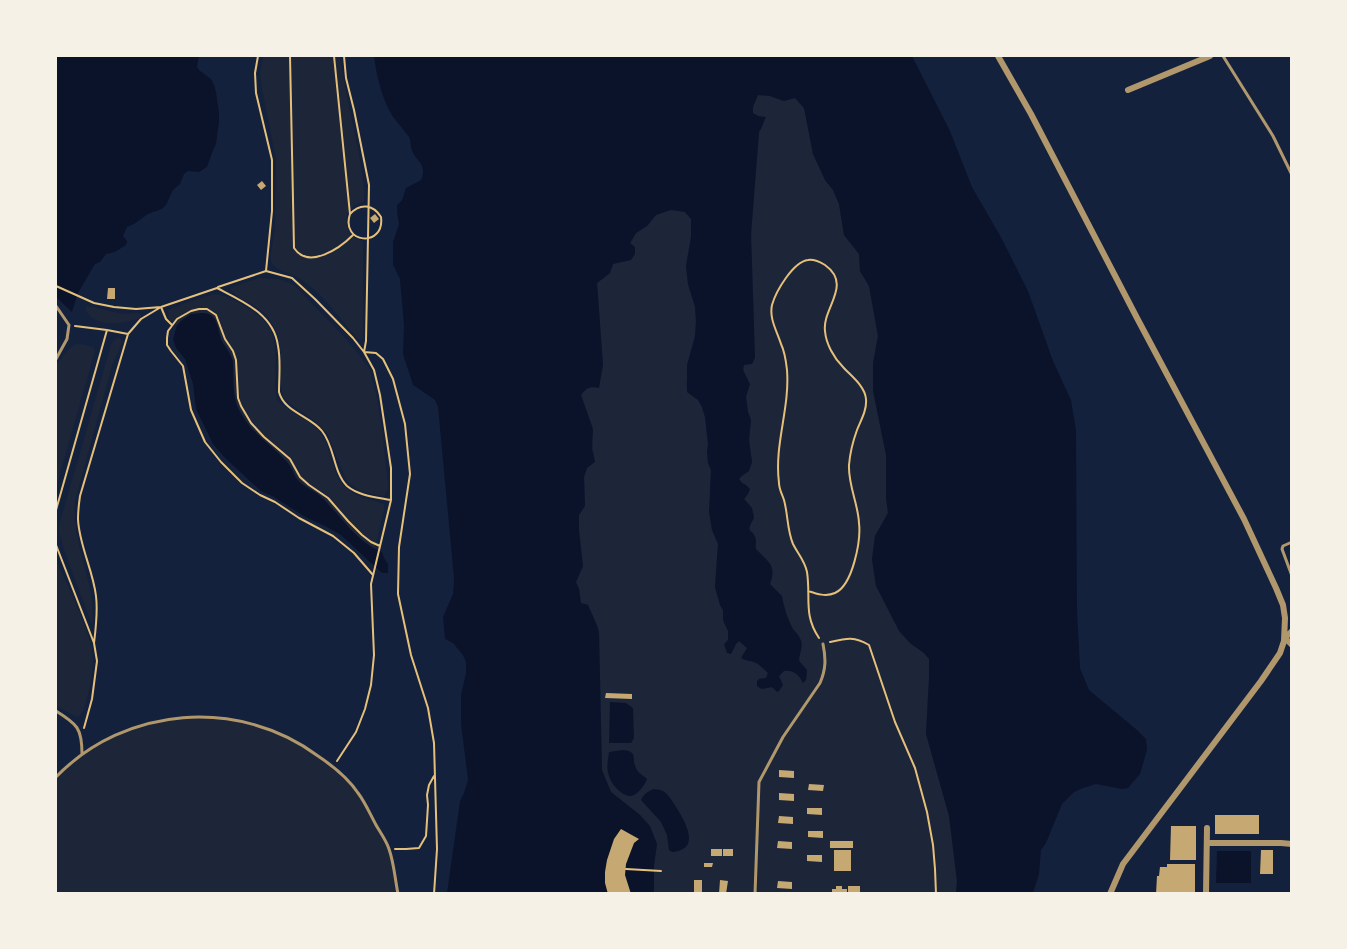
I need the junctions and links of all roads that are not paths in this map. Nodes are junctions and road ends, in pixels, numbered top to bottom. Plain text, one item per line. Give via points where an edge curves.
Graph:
1 (998, 56) edge
2 (1210, 56) edge
3 (1223, 56) edge
4 (1128, 90) dead end
5 (1292, 175) edge
6 (56, 306) edge
7 (56, 359) edge
8 (1292, 542) edge
9 (1292, 576) edge
10 (1292, 632) edge
11 (1285, 638) junction
12 (823, 644) road end
13 (1292, 645) edge
14 (56, 711) edge
15 (82, 754) junction
16 (56, 777) edge
17 (1207, 828) dead end
18 (1207, 843) junction
19 (1292, 844) edge
20 (398, 894) edge
21 (755, 894) edge
22 (1110, 894) edge
23 (1206, 894) edge

1 - 11 street via 1244,519 1283,605
2 - 4 street
3 - 5 lane via 1273,136
6 - 7 lane via 69,325 67,339
8 - 9 lane via 1282,549
10 - 11 street
11 - 13 street
11 - 22 street via 1280,653 1242,707 1123,864
12 - 21 lane via 826,660 820,683 783,737 759,782
14 - 15 lane via 74,723 82,737
15 - 16 lane
15 - 20 lane via 125,730 156,721 195,716 235,719 271,729 304,745 333,766 358,793 389,848
17 - 18 street
18 - 19 street
18 - 23 street

